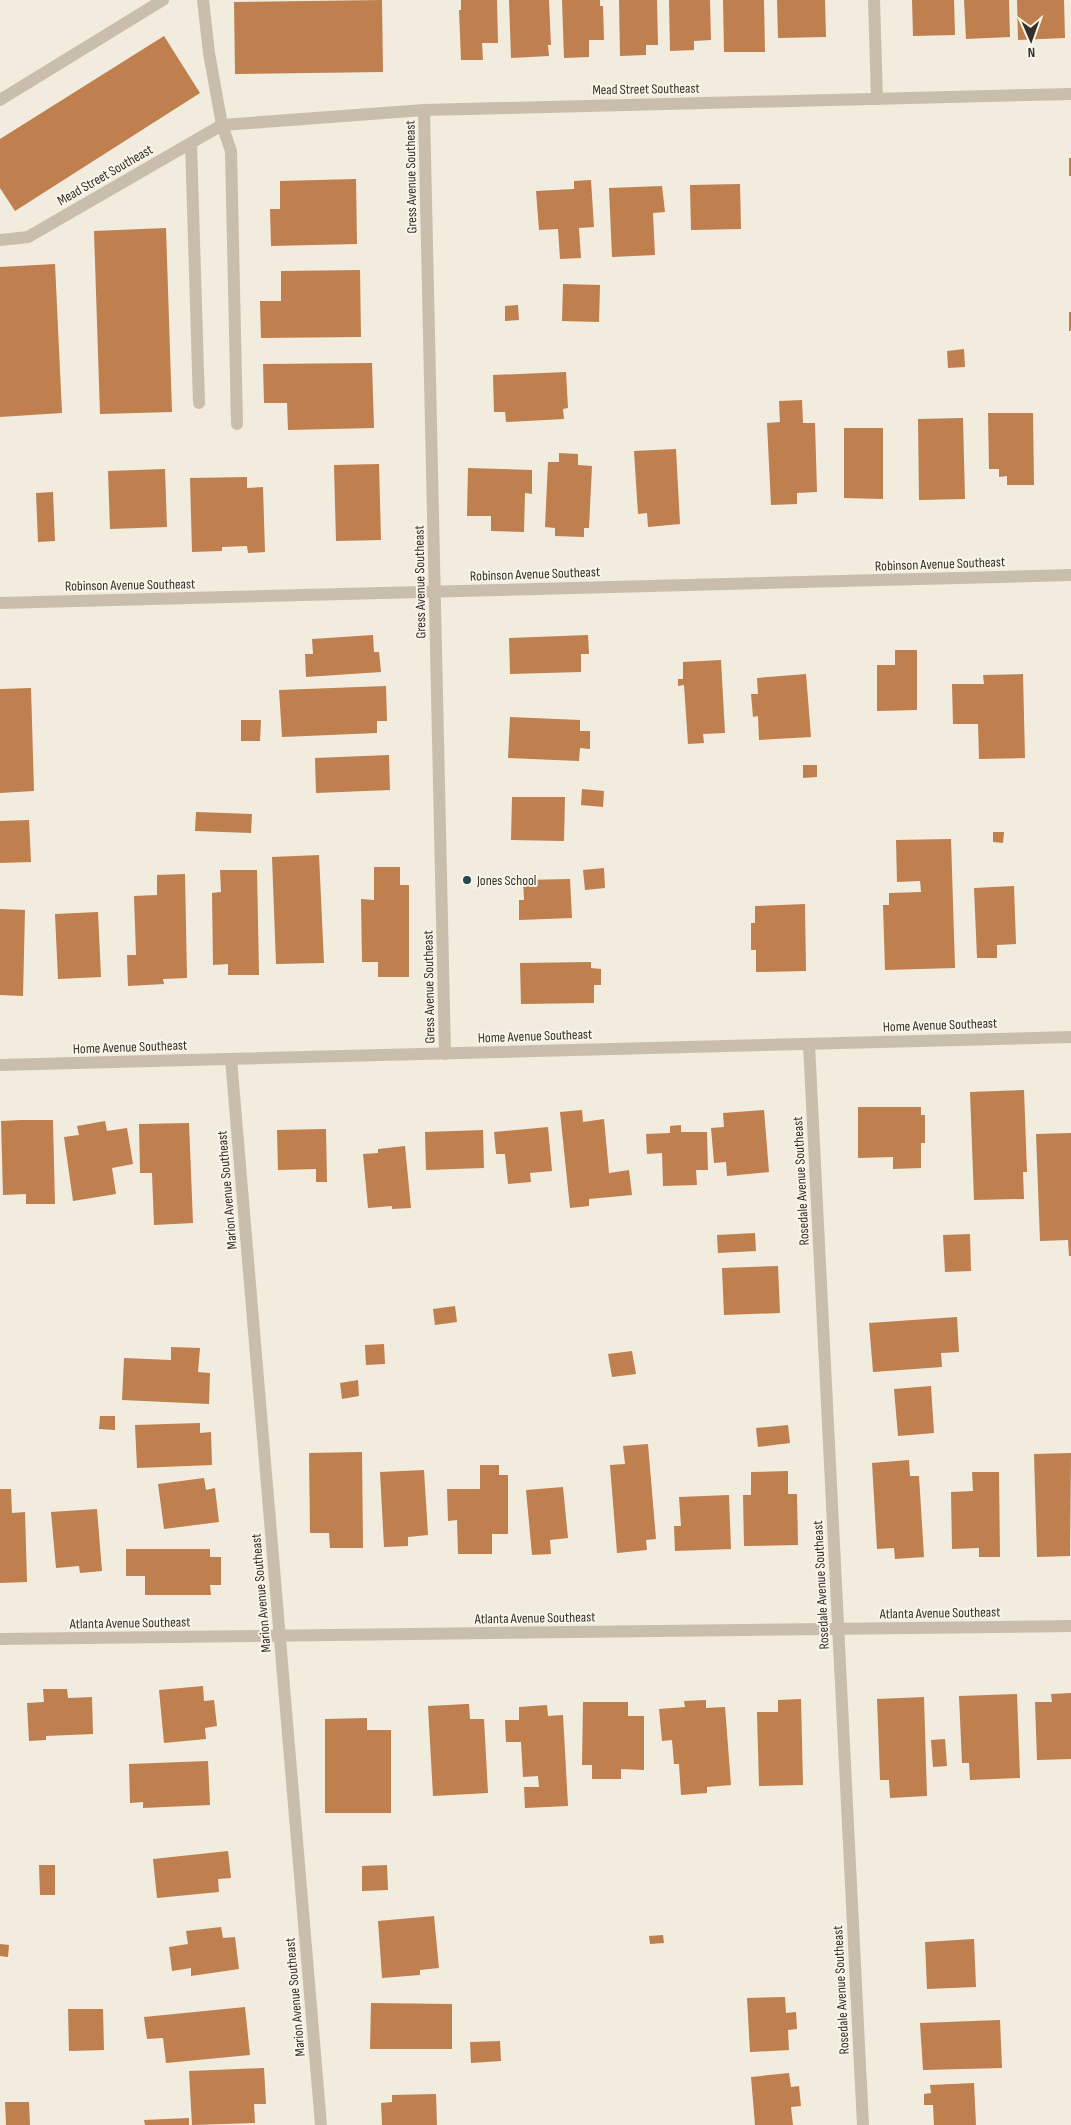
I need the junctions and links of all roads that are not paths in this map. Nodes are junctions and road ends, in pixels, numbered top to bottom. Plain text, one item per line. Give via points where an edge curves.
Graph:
1 (163, 0) edge
2 (203, 0) edge
3 (874, 0) edge
4 (1071, 94) edge
5 (877, 99) junction
6 (0, 100) edge
7 (424, 110) junction
8 (222, 126) junction
9 (190, 143) junction
10 (0, 240) edge
11 (199, 403) dead end
12 (237, 424) dead end
13 (1071, 575) edge
14 (435, 592) junction
15 (0, 603) edge
16 (1071, 1037) edge
17 (809, 1044) junction
18 (445, 1054) junction
19 (231, 1059) junction
20 (0, 1066) edge
21 (1071, 1626) edge
22 (838, 1629) junction
23 (280, 1636) junction
24 (0, 1639) edge
25 (321, 2125) edge
26 (863, 2125) edge

1 - 6 street
2 - 8 street
3 - 5 street
4 - 5 street, Mead Street Southeast
5 - 7 street, Mead Street Southeast
7 - 8 street, Mead Street Southeast
7 - 14 street, Gress Avenue Southeast
8 - 9 street, Mead Street Southeast
8 - 12 street via 231,151
9 - 10 street, Mead Street Southeast via 28,237
9 - 11 street
13 - 14 street, Robinson Avenue Southeast
14 - 15 street, Robinson Avenue Southeast
14 - 18 street, Gress Avenue Southeast
16 - 17 street, Home Avenue Southeast
17 - 18 street, Home Avenue Southeast
17 - 22 street, Rosedale Avenue Southeast
18 - 19 street, Home Avenue Southeast
19 - 20 street, Home Avenue Southeast
19 - 23 street, Marion Avenue Southeast
21 - 22 street, Atlanta Avenue Southeast
22 - 23 street, Atlanta Avenue Southeast
22 - 26 street, Rosedale Avenue Southeast
23 - 24 street, Atlanta Avenue Southeast
23 - 25 street, Marion Avenue Southeast

